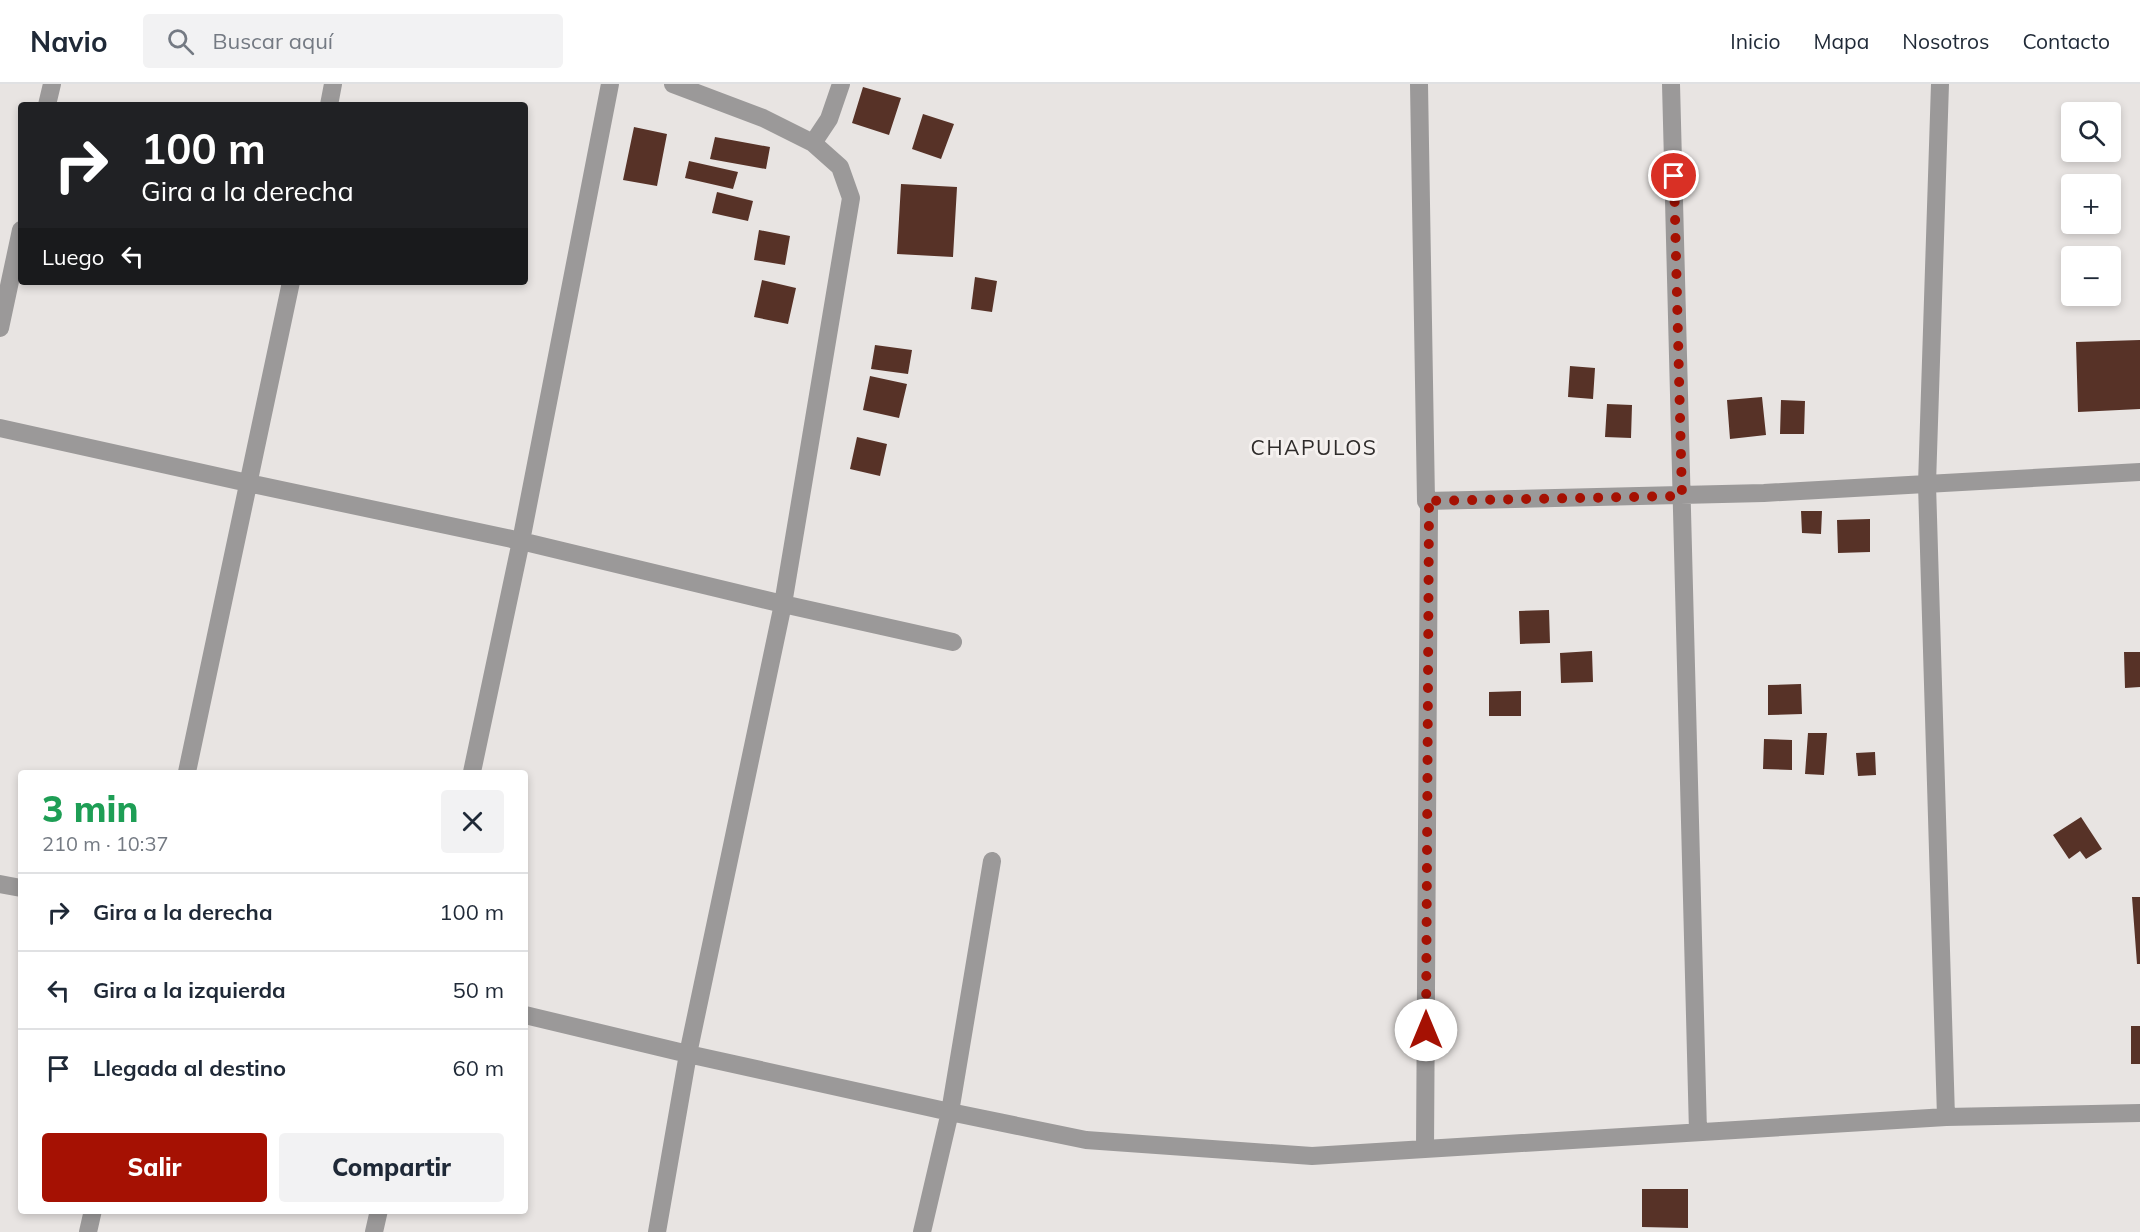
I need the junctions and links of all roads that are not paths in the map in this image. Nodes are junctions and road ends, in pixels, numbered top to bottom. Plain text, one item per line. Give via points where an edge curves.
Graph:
1 (52, 84) edge
2 (333, 84) edge
3 (610, 84) edge
4 (673, 84) edge
5 (841, 84) edge
6 (1419, 84) edge
7 (1671, 84) edge
8 (1940, 84) edge
9 (48, 102) edge
10 (330, 102) edge
11 (813, 143) junction
12 (18, 244) edge
13 (290, 285) edge
14 (0, 328) edge
15 (0, 428) edge
16 (2140, 472) edge
17 (248, 483) junction
18 (1927, 484) junction
19 (1682, 496) junction
20 (1426, 501) junction
21 (521, 541) junction
22 (783, 604) junction
23 (953, 642) dead end
24 (187, 770) edge
25 (472, 770) edge
26 (992, 861) dead end
27 (0, 884) edge
28 (18, 887) edge
29 (528, 1016) edge
30 (688, 1054) junction
31 (950, 1112) junction
32 (2140, 1113) edge
33 (1946, 1117) junction
34 (1698, 1132) junction
35 (1425, 1149) junction
36 (92, 1214) edge
37 (378, 1214) edge
38 (88, 1232) edge
39 (374, 1232) edge
40 (657, 1232) edge
41 (922, 1232) edge

1 - 9 street
2 - 10 street
3 - 21 street
4 - 11 street via 763,118
5 - 11 street via 829,119
6 - 20 street
7 - 19 street
8 - 18 street
11 - 22 street via 840,167 850,198
12 - 14 street
13 - 17 street
15 - 17 street
16 - 18 street
17 - 21 street
17 - 24 street
18 - 19 street
18 - 33 street
19 - 20 street
19 - 34 street
20 - 35 street via 1429,506
21 - 22 street
21 - 25 street
22 - 23 street
22 - 30 street
26 - 31 street
27 - 28 street
29 - 30 street
30 - 31 street
30 - 40 street
31 - 35 street via 1086,1140 1312,1156
31 - 41 street
32 - 33 street
33 - 34 street
34 - 35 street
36 - 38 street
37 - 39 street

